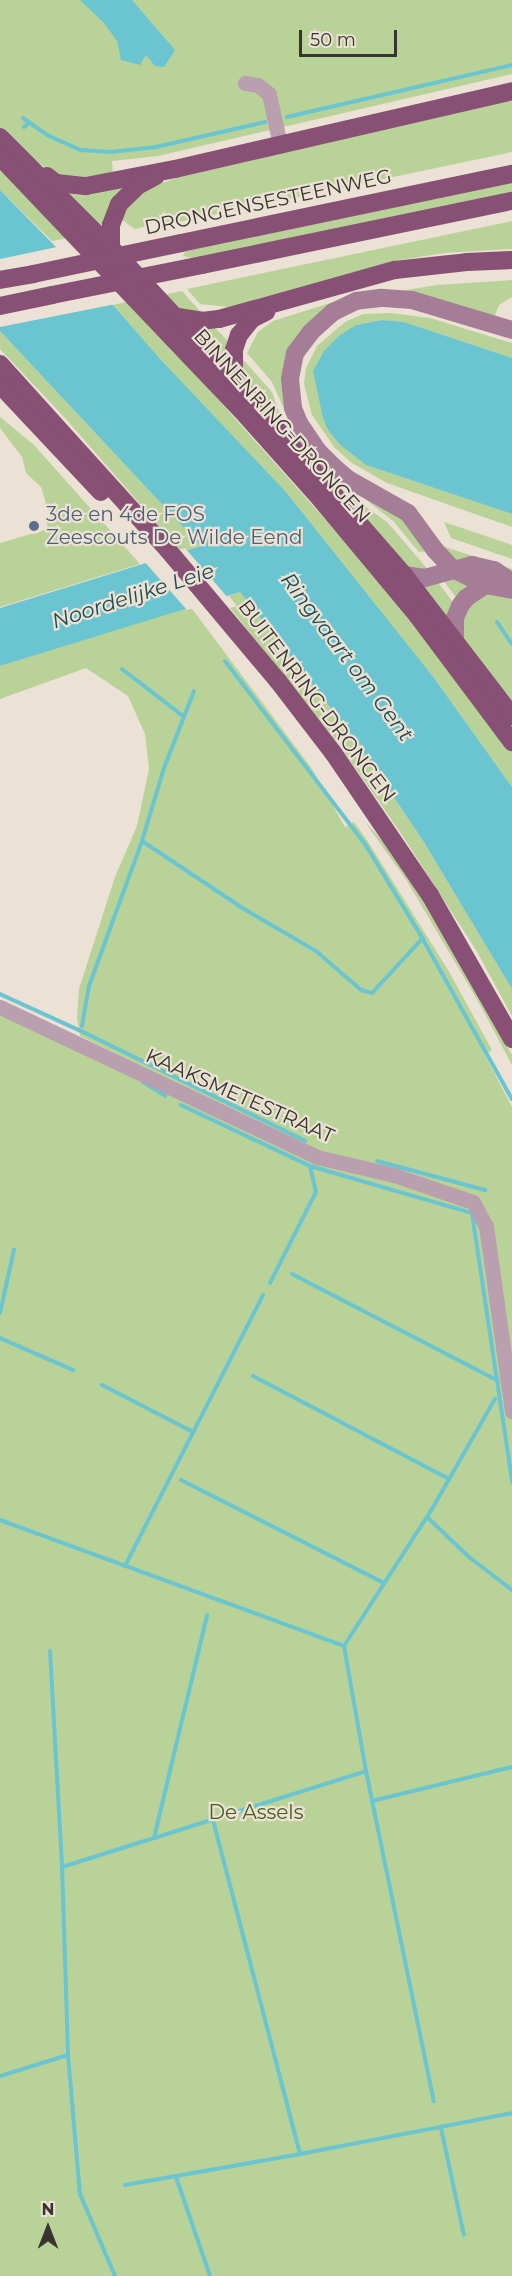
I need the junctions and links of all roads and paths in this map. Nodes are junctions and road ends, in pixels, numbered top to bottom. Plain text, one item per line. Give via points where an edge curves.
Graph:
1 (245, 83) dead end
2 (512, 91) edge
3 (278, 136) junction
4 (0, 137) edge
5 (0, 157) edge
6 (34, 168) junction
7 (175, 170) junction
8 (512, 174) edge
9 (512, 201) edge
10 (111, 248) junction
11 (512, 260) edge
12 (0, 280) edge
13 (295, 299) junction
14 (0, 306) edge
15 (178, 317) junction
16 (512, 330) edge
17 (0, 364) edge
18 (234, 380) junction
19 (2, 390) edge
20 (155, 535) junction
21 (453, 569) junction
22 (404, 575) junction
23 (512, 582) edge
24 (485, 585) junction
25 (512, 590) edge
26 (455, 638) junction
27 (512, 716) edge
28 (512, 742) edge
29 (0, 1007) edge
30 (512, 1039) edge
31 (512, 1411) edge

1 - 3 street via 266,89
2 - 3 highway
3 - 7 highway
4 - 6 highway
5 - 28 highway, BINNENRING-DRONGEN via 300,476 417,615
6 - 7 highway via 56,183 71,186
6 - 10 highway
7 - 10 highway via 148,178 119,204 111,225
8 - 12 highway, DRONGENSESTEENWEG, bridge
9 - 14 highway, bridge
10 - 15 highway
11 - 13 highway via 395,270
13 - 15 highway via 212,320
13 - 18 highway via 263,313 245,327 234,350
15 - 18 highway
16 - 21 street via 412,300 367,299 333,312 310,332 295,353 290,379 293,408 318,452 348,479 408,513
17 - 20 highway, BUITENRING-DRONGEN
18 - 22 highway
19 - 20 highway via 133,527
20 - 30 highway, BUITENRING-DRONGEN via 278,681 366,800 454,935
21 - 22 street via 425,578
21 - 23 street via 483,566
21 - 24 street
22 - 26 highway
24 - 25 street
24 - 26 street via 460,606 455,618
26 - 27 highway
29 - 31 street, KAAKSMETESTRAAT via 317,1157 394,1175 473,1202 486,1226

